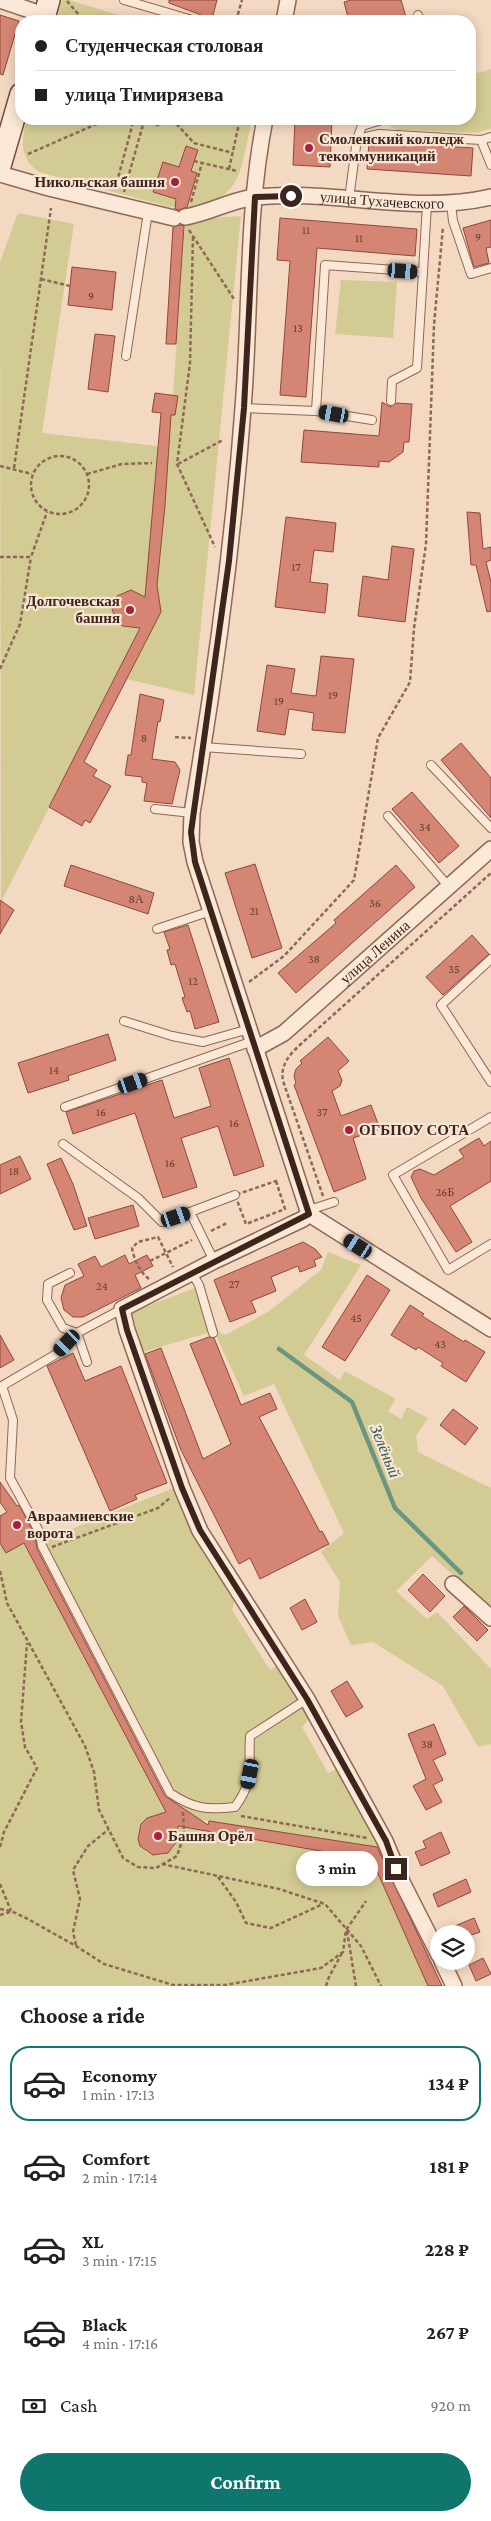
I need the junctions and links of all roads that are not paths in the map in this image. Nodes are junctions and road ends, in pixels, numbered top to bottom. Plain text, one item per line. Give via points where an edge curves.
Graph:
1 (0, 0) edge
2 (124, 0) edge
3 (288, 0) edge
4 (51, 9) edge
5 (175, 15) edge
6 (285, 15) edge
7 (15, 115) edge
8 (264, 125) edge
9 (365, 125) edge
10 (491, 137) edge
11 (357, 139) junction
12 (481, 140) junction
13 (491, 165) edge
14 (0, 166) edge
15 (0, 174) edge
16 (255, 197) junction
17 (491, 197) edge
18 (349, 200) junction
19 (427, 204) junction
20 (451, 204) junction
21 (148, 212) junction
22 (491, 268) edge
23 (423, 272) junction
24 (126, 356) dead end
25 (391, 401) dead end
26 (244, 408) junction
27 (316, 411) junction
28 (372, 420) dead end
29 (203, 747) junction
30 (301, 754) dead end
31 (431, 765) dead end
32 (155, 809) dead end
33 (192, 813) junction
34 (388, 816) dead end
35 (491, 828) edge
36 (491, 849) edge
37 (449, 886) junction
38 (211, 911) junction
39 (157, 929) dead end
40 (491, 959) edge
41 (124, 1021) dead end
42 (252, 1040) junction
43 (491, 1082) edge
44 (65, 1107) dead end
45 (491, 1117) edge
46 (63, 1144) dead end
47 (235, 1195) road end
48 (330, 1203) road end
49 (190, 1212) junction
50 (309, 1212) junction
51 (491, 1244) edge
52 (214, 1261) junction
53 (70, 1273) dead end
54 (186, 1276) junction
55 (122, 1309) junction
56 (491, 1329) edge
57 (77, 1333) junction
58 (212, 1333) dead end
59 (87, 1362) dead end
60 (454, 1584) dead end
61 (491, 1618) edge
62 (307, 1699) junction
63 (430, 1937) edge
64 (446, 1970) edge
65 (454, 1986) edge

1 - 4 street
2 - 5 lane
3 - 6 street
7 - 14 street
8 - 16 street via 254,175
9 - 11 lane
10 - 12 lane
11 - 12 lane via 379,134
11 - 18 lane
12 - 13 lane
15 - 21 street, улица Тухачевского
16 - 18 street, улица Тухачевского
16 - 21 street, улица Тухачевского via 185,217
16 - 26 street
17 - 20 street, улица Тухачевского
18 - 19 street, улица Тухачевского
19 - 20 street, улица Тухачевского
19 - 23 lane
20 - 22 lane via 453,221 471,274
21 - 24 lane
23 - 25 lane via 417,368 392,381
23 - 27 lane via 325,265
26 - 27 lane
26 - 29 street via 229,561
27 - 28 lane
29 - 30 lane
29 - 33 street
31 - 35 lane
32 - 33 lane
33 - 38 street via 193,852
34 - 37 lane
36 - 37 street, улица Ленина
37 - 42 street, улица Ленина via 284,1033
38 - 39 lane
38 - 42 street
40 - 43 lane via 441,1005
41 - 42 lane via 203,1042
42 - 44 lane
42 - 50 street
45 - 51 lane via 393,1175 448,1270
46 - 49 lane via 138,1198 162,1222
47 - 49 lane
48 - 50 lane
49 - 52 lane
50 - 52 street via 303,1219
50 - 56 street
52 - 54 street
53 - 57 lane via 48,1284 47,1300 62,1328
54 - 55 street
54 - 58 lane via 199,1285
55 - 57 lane
55 - 62 street via 182,1488 208,1545
57 - 59 lane
57 - 62 lane via 58,1354 2,1386 13,1420 10,1478 170,1793 188,1806 235,1807 247,1792 250,1736
60 - 61 street
62 - 63 street via 386,1841
64 - 65 street

